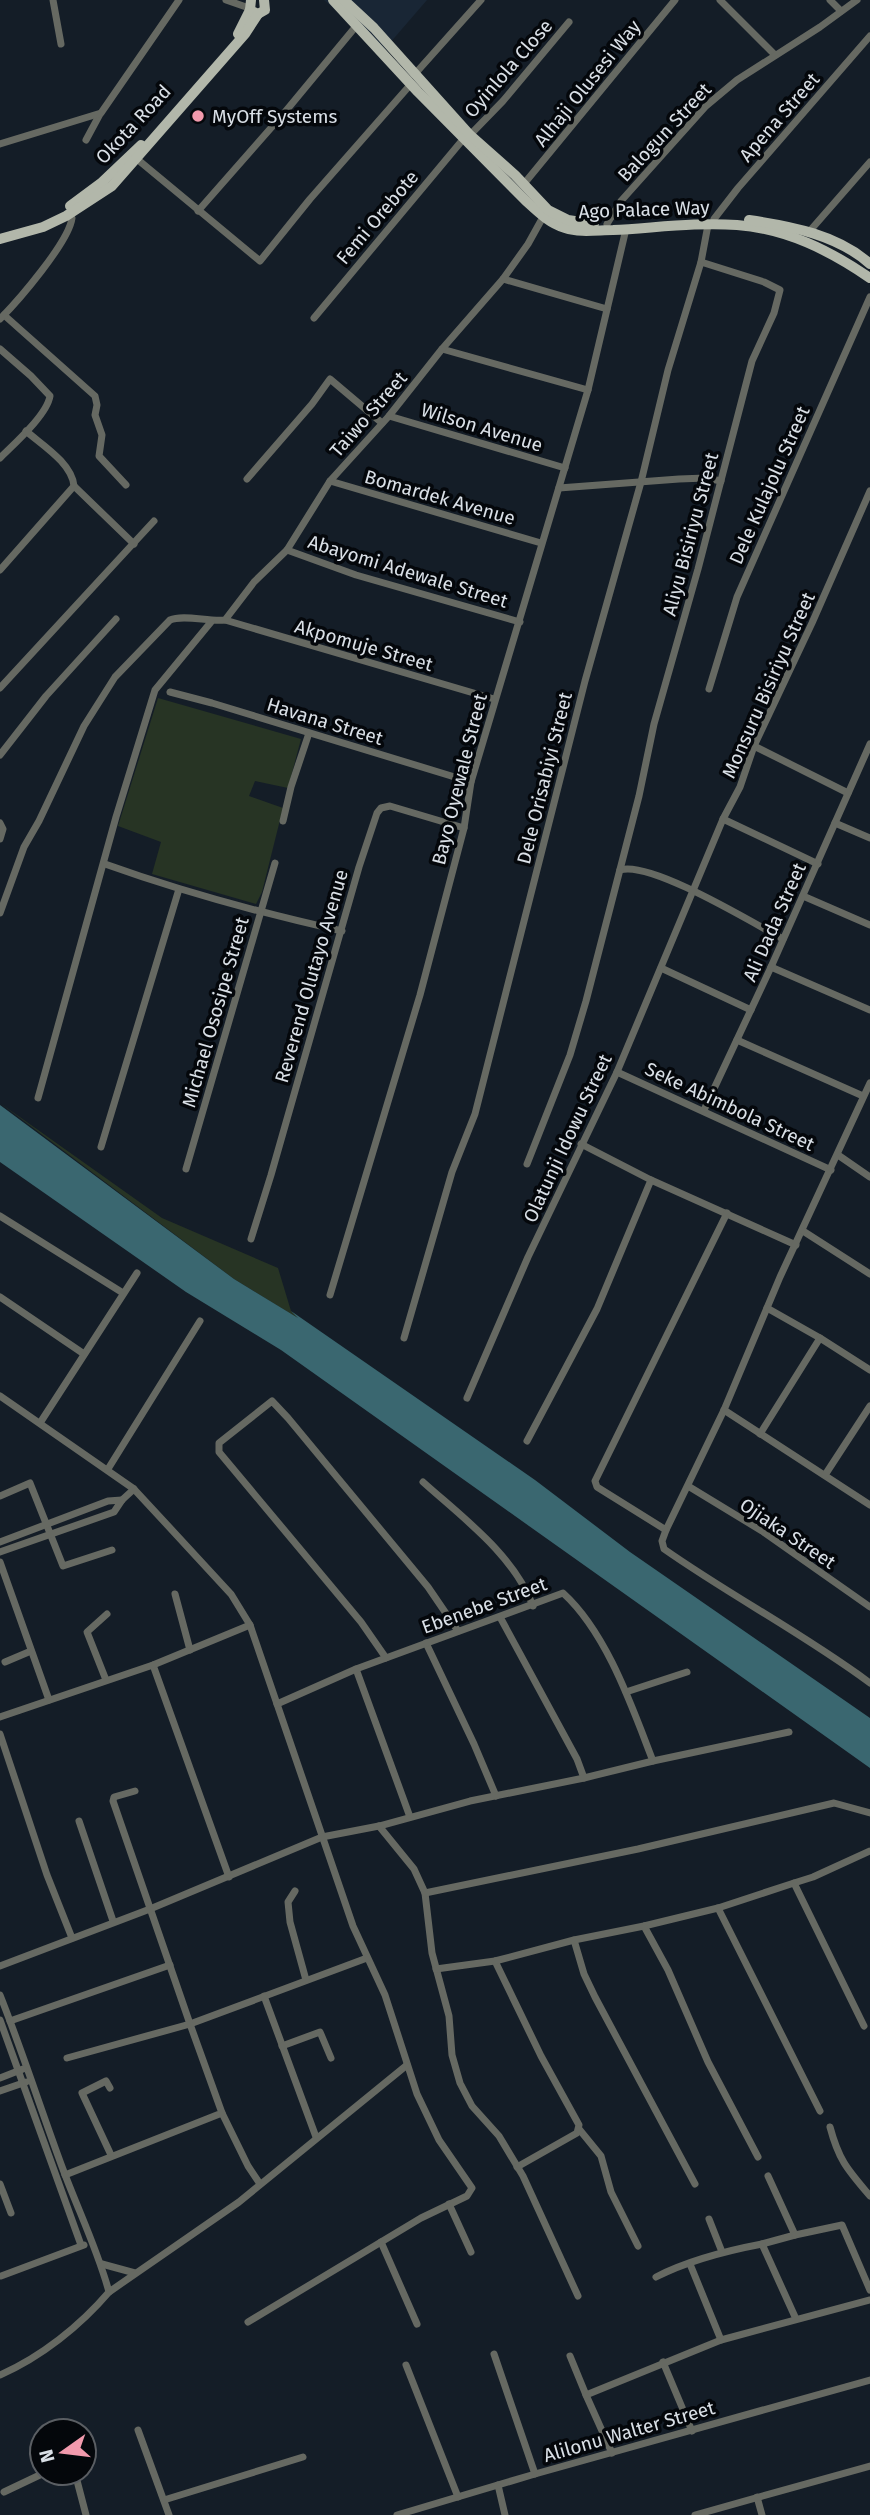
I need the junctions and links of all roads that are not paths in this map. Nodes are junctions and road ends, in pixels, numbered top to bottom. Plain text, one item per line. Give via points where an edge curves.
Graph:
1 (53, 0) edge
2 (179, 0) edge
3 (226, 0) edge
4 (277, 0) edge
5 (333, 0) edge
6 (344, 0) edge
7 (481, 0) edge
8 (675, 0) edge
9 (720, 0) edge
10 (830, 0) edge
11 (857, 0) edge
12 (256, 7) edge
13 (841, 11) junction
14 (569, 22) dead end
15 (357, 25) junction
16 (870, 36) edge
17 (61, 44) dead end
18 (775, 55) junction
19 (411, 80) junction
20 (101, 113) junction
21 (468, 136) junction
22 (86, 140) dead end
23 (0, 144) edge
24 (137, 159) junction
25 (870, 162) edge
26 (523, 185) junction
27 (198, 211) junction
28 (66, 216) junction
29 (543, 217) junction
30 (711, 222) junction
31 (607, 224) junction
32 (626, 229) junction
33 (808, 233) junction
34 (17, 234) junction
35 (0, 239) edge
36 (701, 262) junction
37 (870, 264) edge
38 (870, 278) edge
39 (503, 279) junction
40 (870, 298) edge
41 (607, 309) junction
42 (2, 317) edge
43 (314, 318) dead end
44 (0, 349) edge
45 (442, 349) junction
46 (588, 390) junction
47 (389, 416) junction
48 (382, 423) junction
49 (26, 431) junction
50 (0, 458) edge
51 (565, 468) junction
52 (247, 479) dead end
53 (330, 481) junction
54 (720, 481) junction
55 (641, 482) junction
56 (126, 485) dead end
57 (74, 486) junction
58 (559, 488) junction
59 (870, 491) edge
60 (154, 520) dead end
61 (541, 543) junction
62 (134, 544) junction
63 (287, 550) junction
64 (0, 569) edge
65 (116, 619) dead end
66 (225, 620) junction
67 (211, 622) junction
68 (520, 622) junction
69 (0, 688) edge
70 (709, 689) dead end
71 (170, 692) dead end
72 (494, 699) junction
73 (309, 733) junction
74 (754, 746) junction
75 (869, 747) edge
76 (0, 755) edge
77 (471, 782) junction
78 (848, 793) junction
79 (723, 819) junction
80 (283, 821) dead end
81 (0, 823) edge
82 (835, 823) junction
83 (464, 828) junction
84 (870, 838) edge
85 (0, 839) edge
86 (275, 863) dead end
87 (105, 864) junction
88 (818, 864) junction
89 (620, 870) junction
90 (179, 889) junction
91 (694, 891) junction
92 (803, 896) junction
93 (0, 913) edge
94 (260, 913) junction
95 (870, 925) edge
96 (342, 931) junction
97 (783, 939) junction
98 (771, 967) junction
99 (661, 968) junction
100 (751, 1010) junction
101 (870, 1010) edge
102 (737, 1040) junction
103 (617, 1072) junction
104 (870, 1083) edge
105 (863, 1096) junction
106 (38, 1098) dead end
107 (704, 1110) junction
108 (581, 1144) junction
109 (101, 1147) dead end
110 (838, 1155) junction
111 (527, 1164) dead end
112 (186, 1169) dead end
113 (831, 1170) junction
114 (870, 1177) edge
115 (652, 1180) junction
116 (727, 1213) junction
117 (0, 1216) edge
118 (803, 1231) junction
119 (251, 1238) dead end
120 (796, 1245) junction
121 (137, 1273) dead end
122 (870, 1274) edge
123 (123, 1293) junction
124 (330, 1295) dead end
125 (0, 1297) edge
126 (766, 1308) junction
127 (200, 1321) dead end
128 (404, 1338) dead end
129 (820, 1338) junction
130 (84, 1354) junction
131 (870, 1370) edge
132 (0, 1396) edge
133 (467, 1398) dead end
134 (870, 1406) edge
135 (724, 1410) junction
136 (40, 1423) junction
137 (760, 1434) junction
138 (527, 1441) dead end
139 (108, 1469) junction
140 (825, 1475) junction
141 (423, 1482) dead end
142 (688, 1486) junction
143 (134, 1489) junction
144 (0, 1496) edge
145 (122, 1500) junction
146 (870, 1505) edge
147 (48, 1524) junction
148 (666, 1530) junction
149 (53, 1535) junction
150 (0, 1542) edge
151 (112, 1550) dead end
152 (0, 1552) edge
153 (0, 1562) edge
154 (175, 1594) dead end
155 (533, 1606) junction
156 (870, 1607) edge
157 (107, 1614) dead end
158 (500, 1617) junction
159 (250, 1625) junction
160 (458, 1631) junction
161 (426, 1643) junction
162 (190, 1650) junction
163 (31, 1651) junction
164 (386, 1658) junction
165 (5, 1662) dead end
166 (153, 1665) junction
167 (356, 1669) junction
168 (687, 1672) dead end
169 (106, 1680) junction
170 (870, 1683) edge
171 (626, 1692) junction
172 (49, 1700) junction
173 (277, 1704) junction
174 (0, 1717) edge
175 (789, 1732) dead end
176 (0, 1734) edge
177 (653, 1761) junction
178 (584, 1778) junction
179 (135, 1791) dead end
180 (496, 1796) junction
181 (870, 1813) edge
182 (410, 1817) junction
183 (79, 1821) dead end
184 (379, 1826) junction
185 (322, 1837) junction
186 (870, 1851) edge
187 (229, 1877) junction
188 (794, 1883) junction
189 (295, 1891) dead end
190 (425, 1893) junction
191 (718, 1908) junction
192 (150, 1909) junction
193 (113, 1922) junction
194 (644, 1926) junction
195 (72, 1938) junction
196 (574, 1940) junction
197 (367, 1958) junction
198 (495, 1961) junction
199 (170, 1965) junction
200 (0, 1966) edge
201 (436, 1969) junction
202 (306, 1980) junction
203 (0, 1995) edge
204 (264, 1996) junction
205 (0, 2020) edge
206 (10, 2021) junction
207 (190, 2024) junction
208 (864, 2026) dead end
209 (282, 2046) junction
210 (67, 2057) dead end
211 (331, 2058) dead end
212 (407, 2065) junction
213 (23, 2069) junction
214 (0, 2078) edge
215 (28, 2082) junction
216 (110, 2088) dead end
217 (0, 2091) edge
218 (820, 2111) dead end
219 (222, 2113) junction
220 (830, 2127) dead end
221 (579, 2129) junction
222 (316, 2137) junction
223 (111, 2155) junction
224 (758, 2157) dead end
225 (517, 2166) junction
226 (65, 2175) junction
227 (768, 2176) dead end
228 (0, 2184) edge
229 (260, 2184) junction
230 (695, 2184) dead end
231 (870, 2196) edge
232 (449, 2204) junction
233 (11, 2213) dead end
234 (709, 2219) dead end
235 (796, 2235) junction
236 (381, 2242) junction
237 (91, 2243) junction
238 (762, 2244) junction
239 (81, 2245) junction
240 (638, 2246) dead end
241 (471, 2252) dead end
242 (722, 2252) junction
243 (102, 2263) junction
244 (690, 2264) junction
245 (135, 2273) junction
246 (1, 2276) edge
247 (656, 2277) dead end
248 (870, 2290) edge
249 (109, 2292) junction
250 (578, 2296) dead end
251 (870, 2300) edge
252 (796, 2319) junction
253 (248, 2322) dead end
254 (417, 2324) dead end
255 (721, 2340) junction
256 (494, 2354) dead end
257 (570, 2356) dead end
258 (663, 2362) junction
259 (406, 2365) dead end
260 (0, 2375) edge
261 (870, 2380) edge
262 (586, 2395) junction
263 (138, 2430) dead end
264 (692, 2431) junction
265 (612, 2454) junction
266 (303, 2456) dead end
267 (870, 2466) edge
268 (535, 2474) junction
269 (28, 2480) edge
270 (498, 2485) junction
271 (79, 2487) edge
272 (4, 2491) dead end
273 (458, 2497) junction
274 (757, 2497) junction
275 (164, 2500) junction
276 (86, 2515) edge
277 (169, 2515) edge
278 (397, 2515) edge
279 (505, 2515) edge
280 (695, 2515) edge
281 (762, 2515) edge

1 - 17 street
2 - 20 street
3 - 12 street
4 - 12 main road, Okota Road
5 - 15 main road, Ago Palace Way
6 - 19 main road, Ago Palace Way via 374,28
7 - 19 street
8 - 26 street, Alhaji Olusesi Way
9 - 18 street
10 - 13 street
11 - 13 street, Balogun Street
12 - 24 main road, Okota Road via 244,34
12 - 34 main road, Okota Road via 233,40 134,153 57,215
13 - 18 street, Balogun Street
14 - 21 street, Oyinlola Close
15 - 19 main road, Ago Palace Way
15 - 27 street
16 - 30 street, Apena Street
18 - 31 street, Balogun Street via 706,106 621,201
19 - 21 main road, Ago Palace Way
19 - 27 street via 260,261
20 - 22 street
20 - 23 street
21 - 26 main road, Ago Palace Way
21 - 29 main road, Ago Palace Way
21 - 43 street, Femi Orebote
24 - 27 street
24 - 28 main road, Okota Road via 112,186
25 - 33 street
26 - 31 main road, Ago Palace Way via 558,216
28 - 34 main road, Okota Road
28 - 42 street via 72,218 66,235
29 - 32 main road, Ago Palace Way via 570,229
29 - 39 street, Taiwo Street
30 - 31 main road, Ago Palace Way
30 - 32 main road, Ago Palace Way
30 - 33 main road, Ago Palace Way via 758,221
30 - 36 street, Dele Orisabiyi Street
30 - 38 main road, Ago Palace Way via 800,238
32 - 41 street, Bayo Oyewale Street
33 - 37 main road, Ago Palace Way via 846,247
34 - 35 main road, Okota Road
36 - 54 street, Aliyu Bisiriyu Street via 780,290 752,361
36 - 55 street, Dele Orisabiyi Street
39 - 41 street
39 - 45 street, Taiwo Street
40 - 70 street, Dele Kulajolu Street via 737,597
41 - 46 street, Bayo Oyewale Street
42 - 56 street via 94,396 102,442 99,456
44 - 49 street via 50,393 49,403
45 - 46 street
45 - 47 street, Taiwo Street
46 - 51 street, Bayo Oyewale Street
47 - 48 street, Taiwo Street
47 - 51 street, Wilson Avenue
48 - 52 street via 330,379
48 - 53 street, Taiwo Street
49 - 50 street
49 - 57 street via 64,465
51 - 58 street, Bayo Oyewale Street
53 - 61 street, Bomardek Avenue
53 - 63 street, Taiwo Street
54 - 55 street
54 - 89 street, Aliyu Bisiriyu Street
55 - 58 street
55 - 128 street, Dele Orisabiyi Street via 585,681 475,1114 452,1172
57 - 62 street
57 - 64 street
58 - 61 street, Bayo Oyewale Street
59 - 74 street, Monsuru Bisiriyu Street
60 - 62 street
61 - 68 street, Bayo Oyewale Street
62 - 69 street
63 - 66 street, Taiwo Street
63 - 68 street, Abayomi Adewale Street via 356,575
65 - 76 street
66 - 67 street
66 - 72 street, Akpomuje Street
67 - 87 street via 155,691
67 - 93 street via 170,620 115,677 84,726 24,847
68 - 72 street, Bayo Oyewale Street
71 - 73 street, Havana Street
72 - 77 street, Bayo Oyewale Street
73 - 77 street, Havana Street
73 - 80 street
74 - 78 street
74 - 79 street, Monsuru Bisiriyu Street
75 - 78 street, Ali Dada Street
77 - 83 street, Bayo Oyewale Street
78 - 82 street, Ali Dada Street
79 - 88 street
79 - 91 street, Monsuru Bisiriyu Street
81 - 85 street
82 - 84 street
82 - 88 street, Ali Dada Street
83 - 96 street, Reverend Olutayo Avenue via 395,807 381,808
83 - 124 street, Bayo Oyewale Street via 396,1080
86 - 94 street, Michael Ososipe Street
87 - 90 street
87 - 106 street
88 - 92 street, Ali Dada Street
89 - 91 street via 639,871
89 - 111 street, Aliyu Bisiriyu Street via 570,1055
90 - 94 street
90 - 109 street
91 - 97 street
91 - 99 street, Olatunji Idowu Street
92 - 95 street
92 - 97 street, Ali Dada Street
94 - 96 street
94 - 112 street, Michael Ososipe Street
96 - 119 street, Reverend Olutayo Avenue
97 - 98 street, Ali Dada Street
98 - 100 street, Ali Dada Street
98 - 101 street
99 - 100 street
99 - 103 street, Olatunji Idowu Street
100 - 102 street, Ali Dada Street
102 - 105 street
102 - 107 street, Ali Dada Street
103 - 107 street, Seke Abimbola Street
103 - 108 street, Olatunji Idowu Street
104 - 105 street
105 - 110 street
107 - 113 street, Seke Abimbola Street
108 - 115 street
108 - 133 street, Olatunji Idowu Street
110 - 113 street
110 - 114 street
113 - 118 street
115 - 116 street
115 - 138 street via 597,1309
116 - 120 street
116 - 148 street via 595,1481 597,1487
117 - 123 street
118 - 120 street
118 - 122 street
120 - 126 street
121 - 123 street
123 - 130 street
125 - 130 street
126 - 129 street
126 - 135 street
127 - 139 street
129 - 131 street
129 - 137 street
130 - 136 street
132 - 136 street
134 - 140 street
135 - 137 street
135 - 142 street
136 - 139 street
137 - 140 street
139 - 143 street
140 - 146 street
141 - 155 street via 514,1570
142 - 148 street
142 - 156 street, Ojiaka Street
143 - 145 street
143 - 159 street via 232,1594
144 - 147 street via 30,1483
145 - 147 street
145 - 149 street via 114,1512
147 - 149 street
147 - 150 street
148 - 170 street via 664,1549
149 - 151 street via 63,1566
149 - 152 street
153 - 163 street
154 - 162 street
155 - 158 street, Ebenebe Street
155 - 171 street, Ebenebe Street via 563,1593 568,1597 598,1638
157 - 169 street via 87,1632
158 - 160 street, Ebenebe Street
158 - 178 street
159 - 162 street
159 - 173 street
160 - 161 street, Ebenebe Street
160 - 164 street via 411,1566 272,1401 219,1443 219,1452
161 - 164 street, Ebenebe Street
161 - 180 street
162 - 166 street
163 - 165 street
163 - 172 street
164 - 167 street, Ebenebe Street
166 - 169 street
166 - 187 street
167 - 173 street, Ebenebe Street
167 - 182 street
168 - 171 street
169 - 172 street
171 - 177 street, Ebenebe Street
172 - 174 street
173 - 185 street
175 - 177 street
176 - 195 street
177 - 178 street
178 - 180 street
179 - 192 street via 113,1801
180 - 182 street
181 - 190 street via 834,1803
182 - 184 street
183 - 193 street
184 - 185 street
184 - 190 street via 414,1869
185 - 187 street
185 - 197 street
186 - 188 street
187 - 192 street
188 - 191 street
188 - 208 street
189 - 202 street via 288,1902 290,1922
190 - 201 street
191 - 194 street
191 - 218 street
192 - 193 street
192 - 199 street
193 - 195 street
194 - 196 street
194 - 224 street
195 - 200 street
196 - 198 street
196 - 230 street via 584,1974
197 - 202 street
197 - 212 street via 385,1995
198 - 201 street
198 - 221 street
199 - 206 street
199 - 207 street
201 - 225 street via 460,2083
202 - 204 street
203 - 206 street
204 - 207 street
204 - 209 street
205 - 213 street
206 - 213 street
207 - 210 street
207 - 219 street
209 - 211 street via 320,2032
209 - 222 street
212 - 222 street
212 - 232 street via 439,2140 472,2188 471,2193
213 - 214 street
213 - 215 street
215 - 217 street
215 - 226 street
215 - 239 street
216 - 223 street via 102,2082 82,2096
219 - 223 street
219 - 229 street
220 - 231 street via 836,2150
221 - 225 street
221 - 240 street via 601,2155 611,2192
222 - 229 street
223 - 226 street
225 - 250 street
226 - 237 street
227 - 235 street
228 - 233 street
229 - 245 street
232 - 236 street
232 - 241 street
234 - 242 street
235 - 238 street
235 - 248 street via 842,2225
236 - 253 street
236 - 254 street
237 - 239 street
237 - 243 street
238 - 242 street
238 - 252 street
239 - 246 street
242 - 244 street
243 - 245 street
243 - 249 street
244 - 247 street
244 - 255 street
245 - 249 street
249 - 260 street via 94,2310 28,2362
251 - 252 street
252 - 255 street
255 - 258 street
256 - 268 street
257 - 262 street
258 - 262 street
258 - 264 street
259 - 273 street
261 - 264 street, Alilonu Walter Street
262 - 265 street
263 - 275 street
264 - 265 street, Alilonu Walter Street
265 - 268 street, Alilonu Walter Street
266 - 275 street
267 - 274 street
268 - 270 street, Alilonu Walter Street
269 - 272 street
270 - 273 street, Alilonu Walter Street
270 - 279 street
271 - 276 street
273 - 278 street, Alilonu Walter Street
274 - 280 street
274 - 281 street
275 - 277 street

